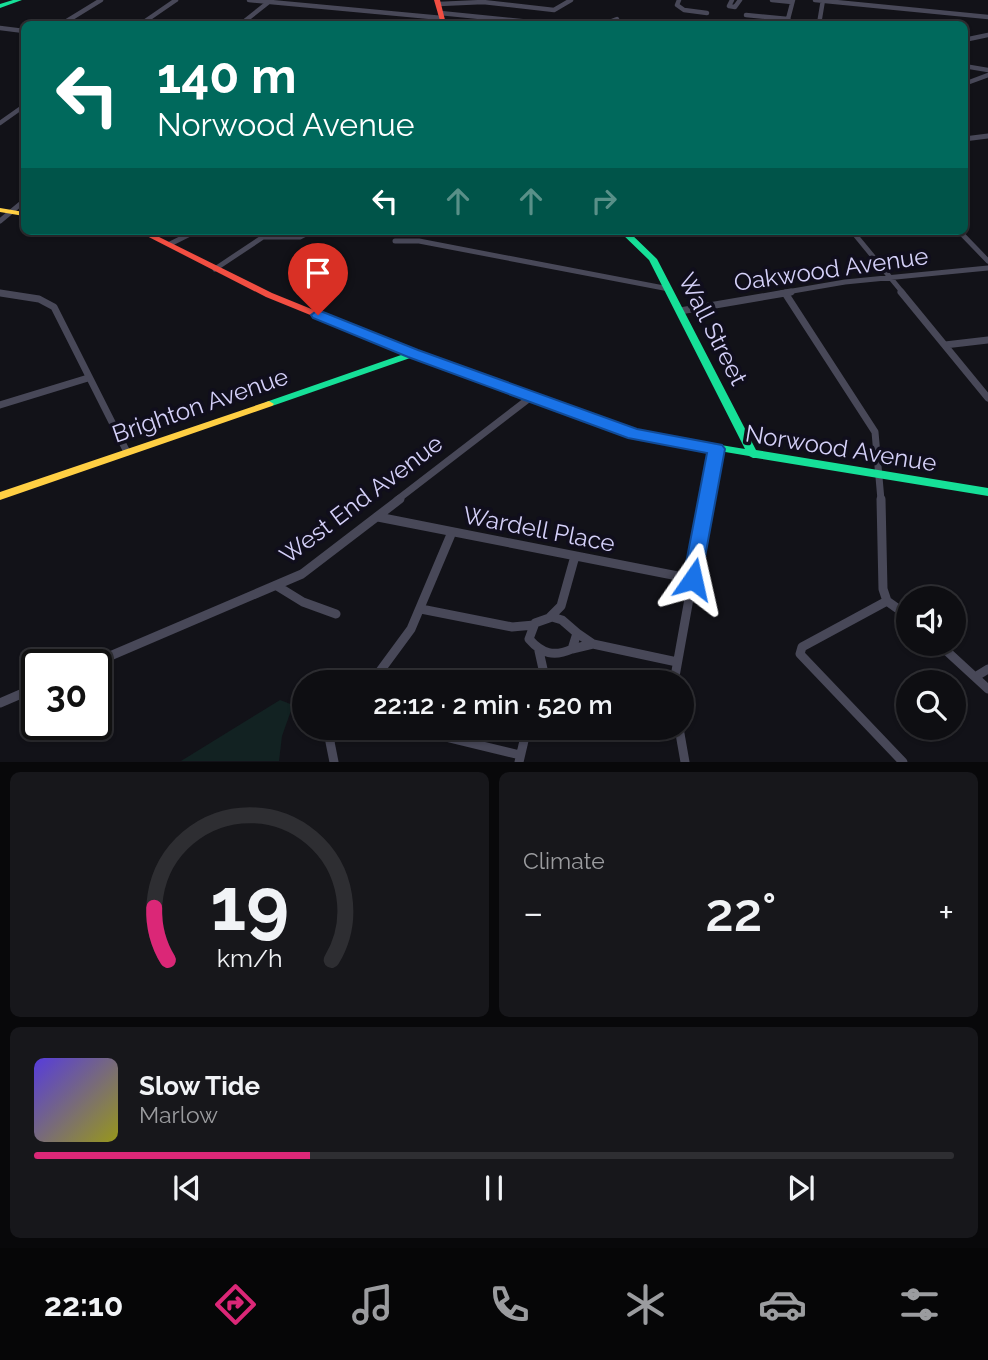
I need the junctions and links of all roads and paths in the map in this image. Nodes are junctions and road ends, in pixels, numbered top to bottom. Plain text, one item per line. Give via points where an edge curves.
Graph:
1 (19, 0) edge
2 (101, 0) edge
3 (176, 0) edge
4 (249, 0) edge
5 (571, 0) edge
6 (679, 0) edge
7 (732, 0) edge
8 (740, 0) edge
9 (772, 0) edge
10 (815, 0) edge
11 (823, 0) edge
12 (270, 1) edge
13 (484, 1) edge
14 (792, 1) edge
15 (0, 6) edge
16 (441, 12) edge
17 (707, 13) dead end
18 (406, 15) junction
19 (746, 15) dead end
20 (988, 17) edge
21 (617, 19) dead end
22 (788, 19) joint
23 (67, 21) edge
24 (145, 21) edge
25 (245, 21) edge
26 (400, 21) edge
27 (524, 21) edge
28 (612, 21) edge
29 (820, 21) edge
30 (0, 28) edge
31 (21, 31) edge
32 (988, 35) edge
33 (968, 39) edge
34 (968, 66) edge
35 (988, 73) edge
36 (968, 83) edge
37 (21, 108) edge
38 (14, 113) junction
39 (21, 114) edge
40 (0, 123) edge
41 (988, 136) edge
42 (968, 138) edge
43 (21, 204) edge
44 (0, 210) edge
45 (11, 212) junction
46 (21, 214) edge
47 (0, 221) edge
48 (150, 235) edge
49 (188, 235) edge
50 (286, 235) edge
51 (307, 235) edge
52 (628, 235) edge
53 (855, 235) edge
54 (963, 235) edge
55 (284, 237) junction
56 (395, 242) dead end
57 (170, 244) junction
58 (988, 261) edge
59 (988, 268) edge
60 (215, 269) junction
61 (890, 278) junction
62 (668, 289) junction
63 (0, 293) edge
64 (785, 293) junction
65 (680, 312) junction
66 (988, 340) edge
67 (945, 345) junction
68 (413, 354) junction
69 (88, 378) junction
70 (531, 397) junction
71 (988, 398) edge
72 (0, 405) edge
73 (716, 449) junction
74 (127, 452) junction
75 (753, 455) junction
76 (880, 475) junction
77 (988, 492) edge
78 (0, 496) edge
79 (378, 517) junction
80 (452, 531) junction
81 (575, 556) junction
82 (693, 579) junction
83 (277, 586) junction
84 (887, 601) junction
85 (561, 606) junction
86 (896, 607) edge
87 (421, 609) junction
88 (336, 614) dead end
89 (550, 617) junction
90 (567, 621) junction
91 (534, 625) junction
92 (512, 627) junction
93 (577, 634) junction
94 (529, 639) junction
95 (593, 644) junction
96 (572, 649) junction
97 (539, 651) junction
98 (112, 655) edge
99 (558, 655) junction
100 (952, 656) edge
101 (677, 662) junction
102 (543, 669) joint
103 (988, 669) edge
104 (381, 670) edge
105 (676, 670) edge
106 (975, 677) junction
107 (988, 689) edge
108 (21, 694) edge
109 (0, 703) edge
110 (331, 740) edge
111 (452, 740) edge
112 (524, 740) edge
113 (682, 740) edge
114 (519, 758) edge
115 (334, 761) edge
116 (685, 761) edge
117 (903, 761) edge

1 - 15 street
2 - 23 street
3 - 24 street
4 - 12 street
5 - 13 street via 554,10
6 - 17 street via 681,9
7 - 8 street via 729,6 735,7
9 - 14 street
10 - 11 street
11 - 20 street
11 - 29 street
12 - 18 street
12 - 25 street
13 - 16 street
14 - 22 street
16 - 18 street
16 - 27 street
18 - 26 street
19 - 22 street
21 - 28 street
30 - 31 street
32 - 33 street
34 - 35 street
35 - 36 street
37 - 38 street
38 - 39 street
38 - 40 street
41 - 42 street
43 - 45 street
44 - 45 street
45 - 46 street
45 - 47 street
48 - 57 street, Norwood Avenue
49 - 57 street
50 - 55 street
51 - 55 street via 302,239
52 - 62 street, Wall Street via 648,252
53 - 61 street
54 - 58 street
55 - 60 street via 259,239
56 - 62 street via 419,241
57 - 60 street, Norwood Avenue
59 - 61 street, Oakwood Avenue
60 - 68 street, Norwood Avenue
61 - 64 street, Oakwood Avenue
61 - 67 street
62 - 65 street, Wall Street
63 - 69 street via 39,299 54,307
64 - 65 street, Oakwood Avenue
64 - 76 street via 873,425
65 - 75 street, Wall Street
66 - 67 street
67 - 71 street
68 - 70 street, Norwood Avenue
68 - 74 street, Brighton Avenue
69 - 72 street
69 - 74 street
70 - 73 street, Norwood Avenue via 634,434
70 - 79 street, West End Avenue
73 - 75 street, Norwood Avenue
73 - 82 street
74 - 78 street, Brighton Avenue
75 - 76 street, Norwood Avenue
76 - 77 street, Norwood Avenue
76 - 84 street
79 - 80 street, Wardell Place
79 - 83 street, West End Avenue via 316,565
80 - 81 street, Wardell Place
80 - 87 street
81 - 82 street, Wardell Place
81 - 85 street
82 - 101 street
83 - 88 street
83 - 98 street, West End Avenue
84 - 86 street
84 - 117 street via 799,651
85 - 89 street
85 - 90 street
87 - 92 street
87 - 104 street
89 - 90 street
89 - 91 street
90 - 93 street
91 - 92 street
91 - 94 street
92 - 94 street
93 - 95 street
93 - 96 street
94 - 97 street
95 - 96 street
95 - 101 street
96 - 99 street
97 - 99 street
97 - 102 street
99 - 102 street
100 - 106 street
101 - 105 street
103 - 106 street
106 - 107 street
108 - 109 street
110 - 115 street
111 - 114 street
112 - 114 street
113 - 116 street

